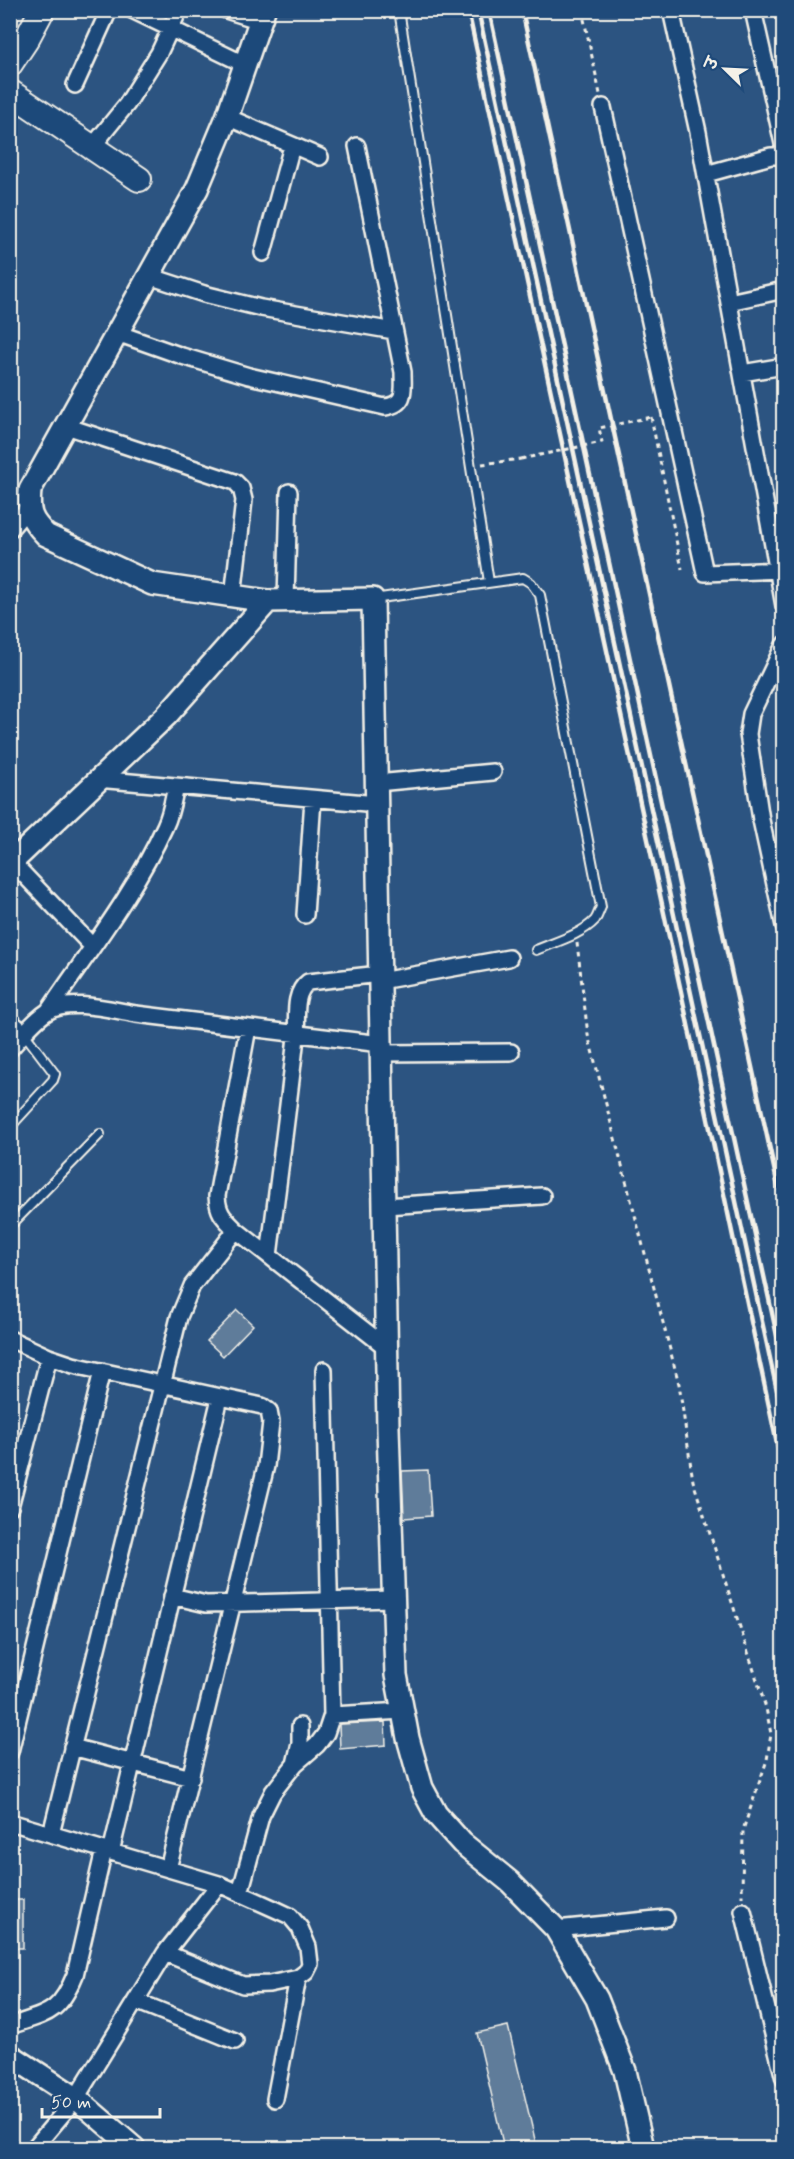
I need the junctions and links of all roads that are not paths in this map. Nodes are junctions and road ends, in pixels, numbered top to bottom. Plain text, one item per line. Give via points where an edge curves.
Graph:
1 (42, 10) edge
2 (109, 10) edge
3 (132, 10) edge
4 (179, 10) edge
5 (226, 10) edge
6 (399, 10) edge
7 (671, 10) edge
8 (753, 10) edge
9 (262, 16) edge
10 (170, 29) junction
11 (10, 64) edge
12 (244, 64) junction
13 (75, 85) dead end
14 (10, 92) edge
15 (603, 107) road end
16 (227, 117) junction
17 (292, 146) junction
18 (357, 146) dead end
19 (92, 147) junction
20 (783, 148) edge
21 (783, 156) edge
22 (320, 157) dead end
23 (706, 174) junction
24 (139, 179) dead end
25 (263, 253) dead end
26 (149, 276) junction
27 (783, 290) edge
28 (729, 302) junction
29 (394, 332) junction
30 (117, 333) junction
31 (783, 366) edge
32 (741, 373) junction
33 (66, 426) junction
34 (289, 492) dead end
35 (20, 511) edge
36 (10, 529) edge
37 (780, 570) edge
38 (489, 582) junction
39 (233, 597) junction
40 (373, 599) junction
41 (277, 600) junction
42 (783, 606) edge
43 (783, 645) edge
44 (493, 772) dead end
45 (97, 779) junction
46 (176, 786) junction
47 (377, 794) junction
48 (314, 799) junction
49 (11, 863) edge
50 (305, 915) dead end
51 (783, 926) edge
52 (93, 946) junction
53 (536, 950) dead end
54 (509, 958) dead end
55 (380, 977) junction
56 (49, 1010) junction
57 (10, 1021) edge
58 (248, 1028) junction
59 (24, 1033) junction
60 (297, 1034) junction
61 (10, 1049) edge
62 (381, 1049) junction
63 (511, 1052) dead end
64 (10, 1127) edge
65 (100, 1134) dead end
66 (542, 1196) dead end
67 (385, 1206) junction
68 (10, 1226) edge
69 (236, 1230) junction
70 (269, 1256) junction
71 (10, 1339) edge
72 (387, 1348) junction
73 (49, 1357) junction
74 (324, 1370) dead end
75 (102, 1371) junction
76 (163, 1383) junction
77 (220, 1398) junction
78 (10, 1507) edge
79 (172, 1596) junction
80 (393, 1599) junction
81 (329, 1601) junction
82 (234, 1604) junction
83 (403, 1711) junction
84 (332, 1715) junction
85 (300, 1726) dead end
86 (72, 1747) junction
87 (10, 1752) edge
88 (132, 1763) junction
89 (295, 1764) junction
90 (191, 1778) junction
91 (10, 1822) edge
92 (51, 1834) junction
93 (107, 1851) junction
94 (168, 1869) junction
95 (219, 1884) junction
96 (240, 1893) junction
97 (742, 1911) road end
98 (666, 1918) dead end
99 (556, 1929) junction
100 (165, 1953) junction
101 (297, 1978) junction
102 (136, 2001) junction
103 (10, 2026) edge
104 (235, 2041) dead end
105 (10, 2055) edge
106 (783, 2079) edge
107 (76, 2098) junction
108 (276, 2099) dead end
109 (34, 2148) edge
110 (134, 2148) edge
111 (643, 2148) edge

1 - 11 main road
2 - 13 street
3 - 10 street
4 - 10 street
5 - 9 street
6 - 38 lane
7 - 23 street
8 - 20 street
9 - 12 street
10 - 12 street
10 - 19 street via 127,104
12 - 16 street
14 - 19 main road
15 - 37 street via 705,573
16 - 17 street
16 - 26 street via 197,189
17 - 22 street
17 - 25 street
18 - 29 street
19 - 24 main road
21 - 23 street
23 - 28 street
26 - 29 street via 261,308
26 - 30 street
27 - 28 street
28 - 32 street
29 - 30 street via 404,390 395,406 385,407 249,376
30 - 33 street
31 - 32 street
32 - 37 street
33 - 35 street
33 - 39 street via 235,482 244,500
34 - 41 street
35 - 36 street
35 - 39 street via 46,535 152,584
37 - 42 street
38 - 40 lane
38 - 53 lane via 523,578 540,595 601,907 597,918 575,933
39 - 41 street
40 - 41 street
40 - 47 street
41 - 45 street via 166,716
43 - 51 street via 751,714 748,734
44 - 47 street
45 - 46 street
45 - 49 street
46 - 48 street
46 - 52 street via 165,826
47 - 48 street
47 - 55 street
48 - 50 street
49 - 52 street
52 - 56 street
54 - 55 street
55 - 60 street via 308,982 298,994
55 - 62 street
56 - 58 street via 97,1007
56 - 59 street
57 - 59 street
58 - 60 street
58 - 69 street via 217,1196 218,1208
59 - 61 street
59 - 64 lane via 55,1074
60 - 62 street
60 - 70 street
62 - 63 street
62 - 67 street
65 - 68 lane
66 - 67 street
67 - 72 street
69 - 70 street
69 - 76 street via 192,1286 179,1317
70 - 72 street
71 - 73 street
72 - 80 street
73 - 75 street
73 - 78 street
74 - 81 street
75 - 76 street
75 - 87 street
76 - 77 street
76 - 86 street
77 - 79 street
77 - 82 street via 262,1406 269,1411 271,1422 266,1466
79 - 82 street via 206,1604
79 - 88 street
80 - 81 street
80 - 83 street via 396,1676
81 - 82 street
81 - 84 street
82 - 90 street
83 - 84 street
83 - 99 street via 422,1788 436,1815
84 - 89 street via 317,1745
85 - 89 street
86 - 88 street
86 - 92 street
88 - 90 street
88 - 93 street
89 - 96 street via 273,1792 261,1816
90 - 94 street
91 - 92 street
92 - 93 street
93 - 94 street
93 - 103 street via 67,1994 47,2013
94 - 95 street
95 - 96 street
95 - 100 street
96 - 101 street via 290,1917 300,1928 308,1947 309,1964
97 - 106 street
98 - 99 street
99 - 111 street via 597,2000 625,2071
100 - 101 street via 243,1985
100 - 102 street
101 - 108 street
102 - 104 street
102 - 107 street
105 - 107 street
107 - 109 street
107 - 110 street

